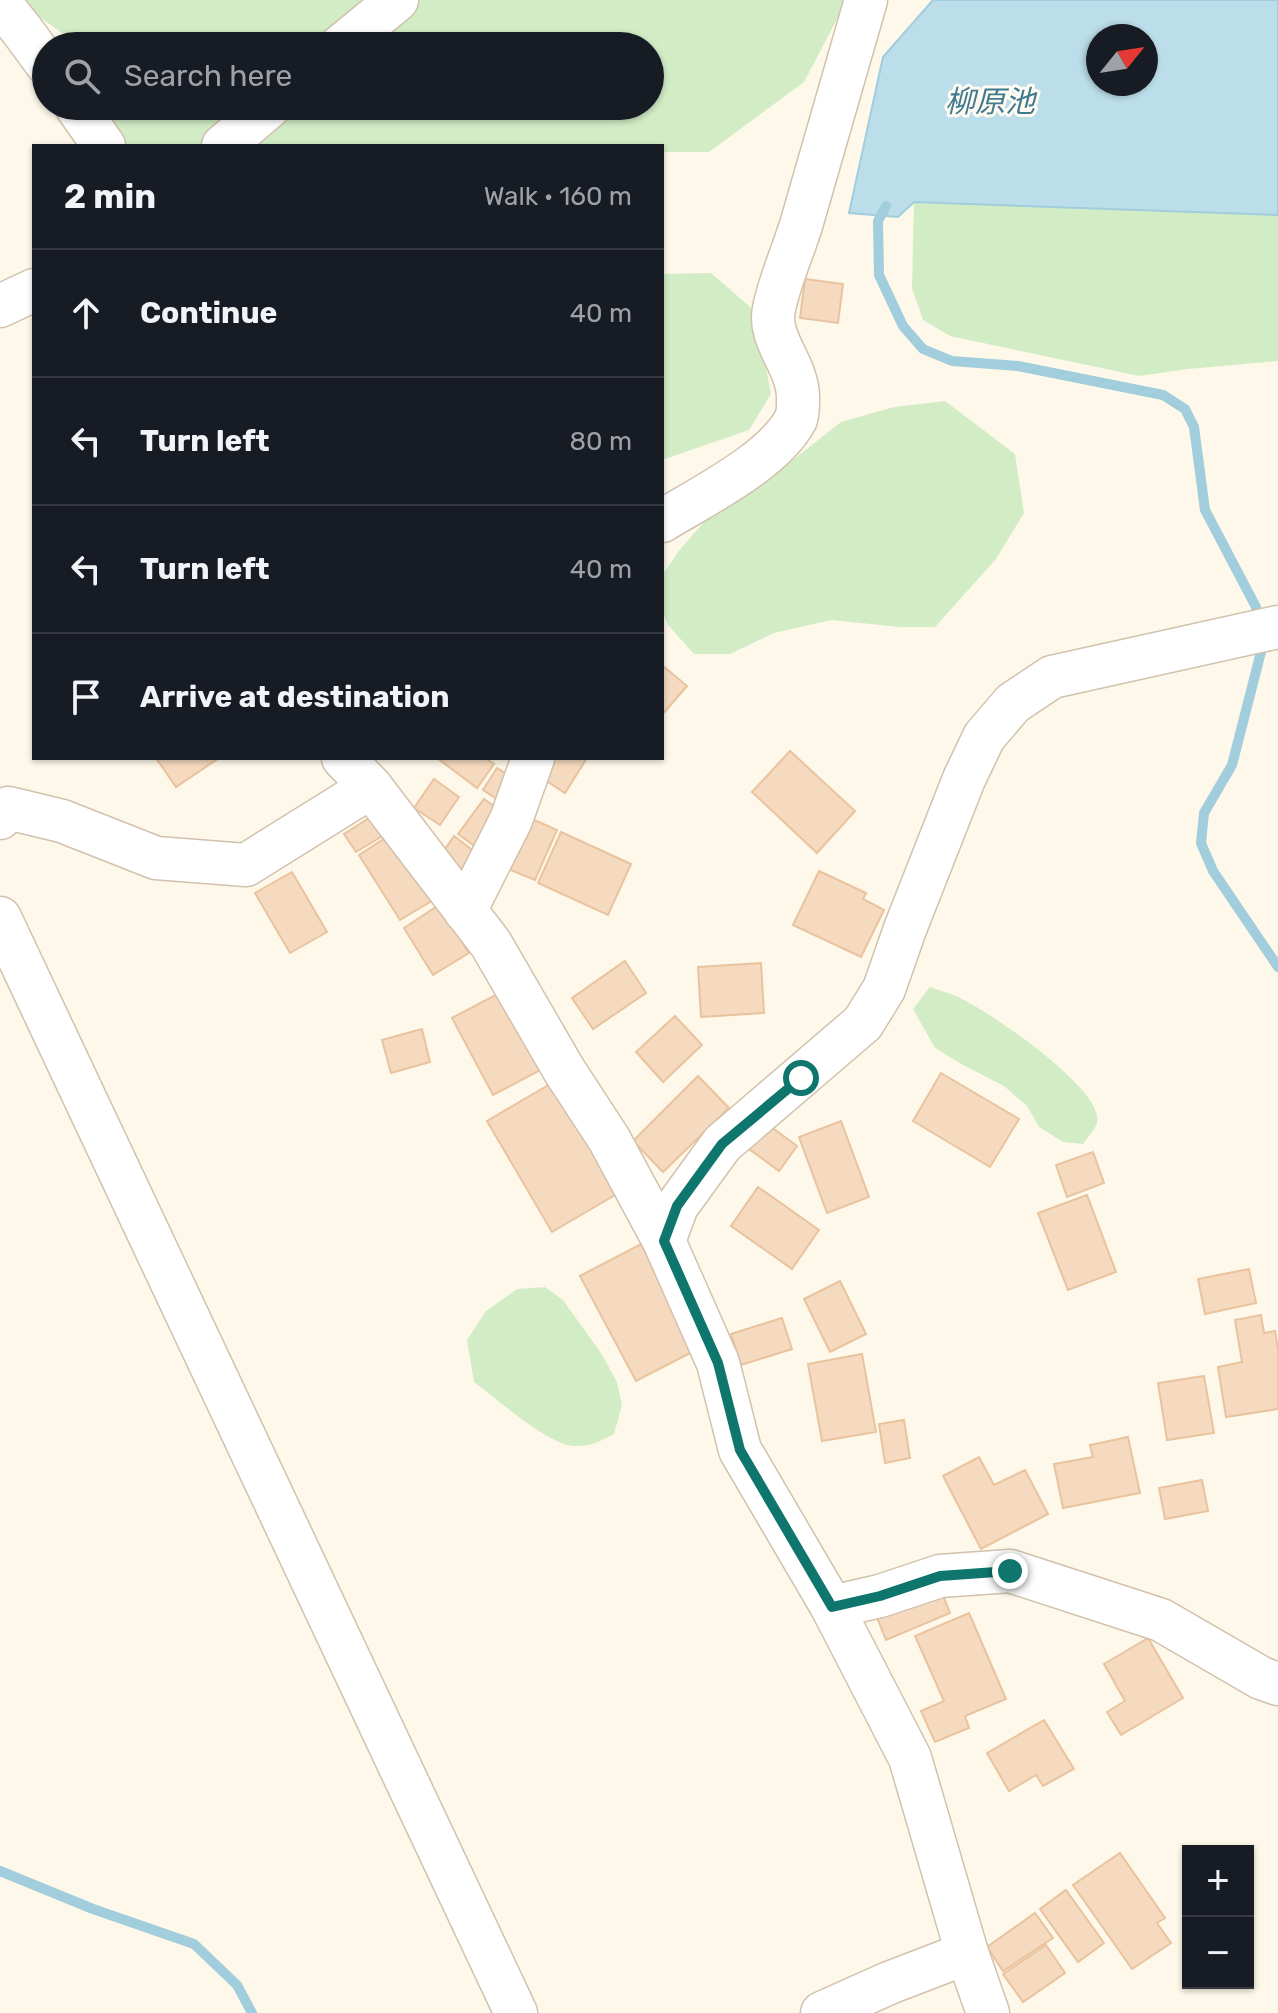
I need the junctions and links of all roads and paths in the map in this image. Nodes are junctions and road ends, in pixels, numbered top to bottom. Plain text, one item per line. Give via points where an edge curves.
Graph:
1 (397, 0) edge
2 (866, 0) edge
3 (0, 3) edge
4 (358, 32) edge
5 (32, 45) edge
6 (86, 120) edge
7 (254, 120) edge
8 (103, 144) edge
9 (225, 144) edge
10 (32, 291) edge
11 (0, 306) edge
12 (664, 520) edge
13 (1266, 630) edge
14 (532, 760) edge
15 (357, 772) edge
16 (0, 818) edge
17 (465, 911) junction
18 (0, 918) edge
19 (664, 1241) junction
20 (832, 1607) junction
21 (1278, 1684) edge
22 (967, 1953) junction
23 (516, 2013) edge
24 (822, 2013) edge
25 (988, 2013) edge

1 - 4 street
2 - 12 street via 773,311 776,338 793,368 799,394 797,416 777,445
3 - 5 street
6 - 8 street
7 - 9 street
10 - 11 street
13 - 19 street via 1052,677 1013,703 977,751 884,989 863,1023 722,1144 677,1206
14 - 17 street via 511,820
15 - 16 street via 246,865 156,858 62,821 8,808
15 - 17 street
17 - 19 street via 491,944 609,1139
18 - 23 street
19 - 20 street via 718,1363 740,1450
20 - 21 street via 940,1576 1010,1571 1161,1620
20 - 22 street via 910,1758
22 - 24 street
22 - 25 street

